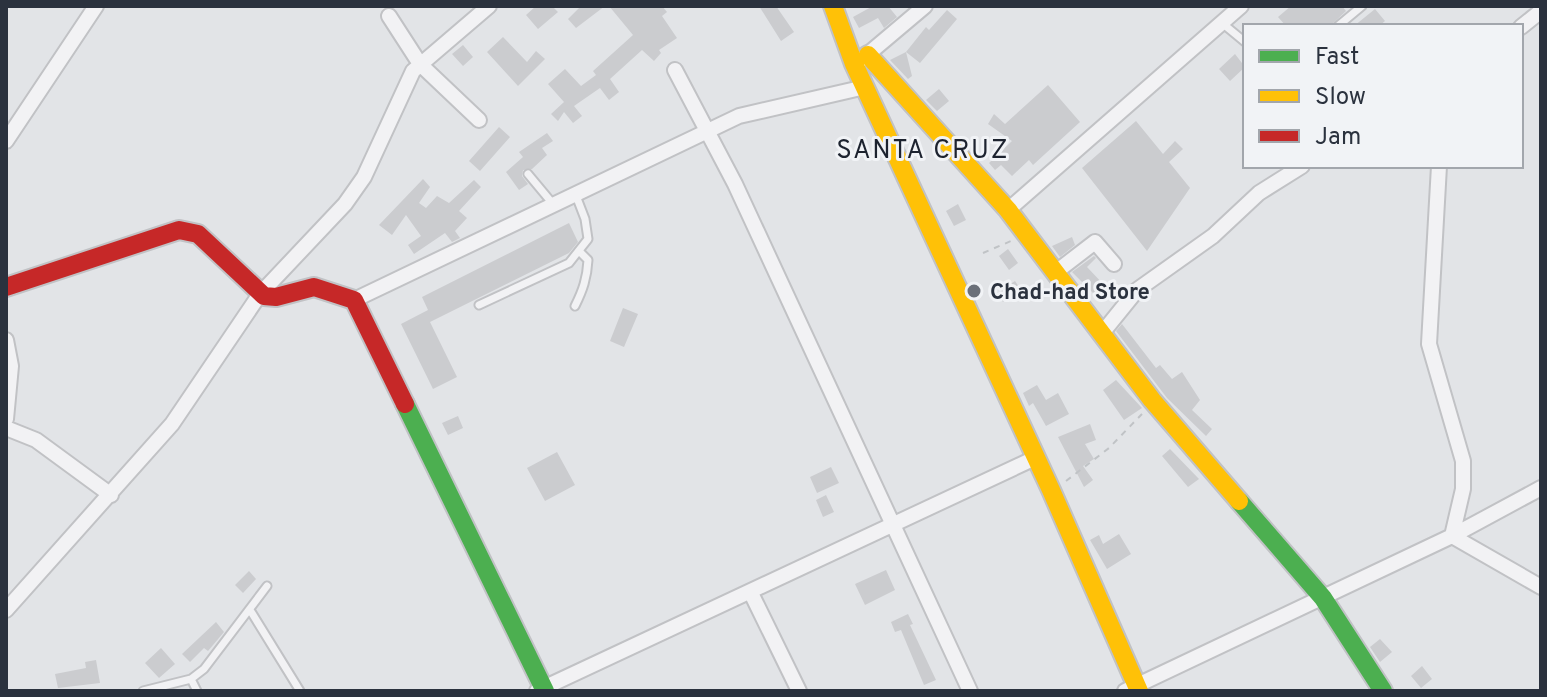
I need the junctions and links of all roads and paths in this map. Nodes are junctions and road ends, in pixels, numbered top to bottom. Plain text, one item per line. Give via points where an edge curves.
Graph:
1 (96, 6) edge
2 (489, 6) edge
3 (833, 6) edge
4 (925, 6) edge
5 (1241, 6) edge
6 (1362, 6) edge
7 (1541, 11) edge
8 (389, 16) dead end
9 (1222, 23) junction
10 (1340, 24) edge
11 (1523, 25) edge
12 (1243, 40) edge
13 (861, 60) junction
14 (420, 64) junction
15 (675, 70) dead end
16 (865, 87) junction
17 (479, 120) dead end
18 (706, 131) junction
19 (6, 141) edge
20 (1299, 168) edge
21 (1439, 168) edge
22 (528, 174) dead end
23 (575, 193) junction
24 (553, 204) junction
25 (1008, 210) junction
26 (1027, 234) junction
27 (580, 252) junction
28 (983, 253) dead end
29 (1114, 264) dead end
30 (1056, 272) junction
31 (6, 287) edge
32 (260, 294) junction
33 (354, 300) junction
34 (479, 305) dead end
35 (575, 306) dead end
36 (1103, 332) junction
37 (6, 340) edge
38 (1152, 400) junction
39 (6, 419) edge
40 (6, 428) edge
41 (1035, 458) junction
42 (1539, 489) edge
43 (1051, 490) junction
44 (111, 495) junction
45 (893, 524) junction
46 (1452, 536) junction
47 (267, 586) dead end
48 (1541, 587) edge
49 (751, 593) junction
50 (1323, 598) junction
51 (6, 610) edge
52 (250, 610) junction
53 (191, 679) junction
54 (1133, 689) edge
55 (542, 690) edge
56 (143, 691) edge
57 (197, 691) edge
58 (300, 691) edge
59 (799, 691) edge
60 (970, 691) edge
61 (1383, 691) edge

1 - 19 street
2 - 14 street
3 - 13 main road
4 - 13 street
5 - 9 street
6 - 10 lane
7 - 11 street
8 - 14 street
9 - 12 lane
9 - 25 street
13 - 16 main road
13 - 25 main road
14 - 17 street
14 - 32 street via 401,92 364,177
15 - 18 street
16 - 18 street via 739,116
16 - 41 main road
18 - 23 street
18 - 45 street
20 - 36 street via 1156,274
21 - 46 street via 1429,334 1433,366 1463,461 1463,489
22 - 24 lane
23 - 24 street
23 - 27 lane via 588,239
24 - 33 street
25 - 26 main road
26 - 28 path
26 - 30 main road
27 - 34 lane via 569,263
27 - 35 lane via 588,267
29 - 30 street via 1095,242
30 - 36 main road
31 - 32 main road via 179,230 198,234
32 - 33 main road via 276,297 314,287
32 - 44 street via 172,424
33 - 55 main road
36 - 38 main road
37 - 39 street via 11,366
38 - 43 path via 1109,448
38 - 50 main road
40 - 44 street via 36,440
41 - 43 main road
41 - 45 street
42 - 46 street
43 - 54 main road
44 - 51 street
45 - 49 street
45 - 60 street
46 - 48 street
46 - 50 street
47 - 52 lane
49 - 55 street
49 - 59 street
50 - 54 street
50 - 61 main road
52 - 53 lane
52 - 58 lane
53 - 56 lane
53 - 57 lane

